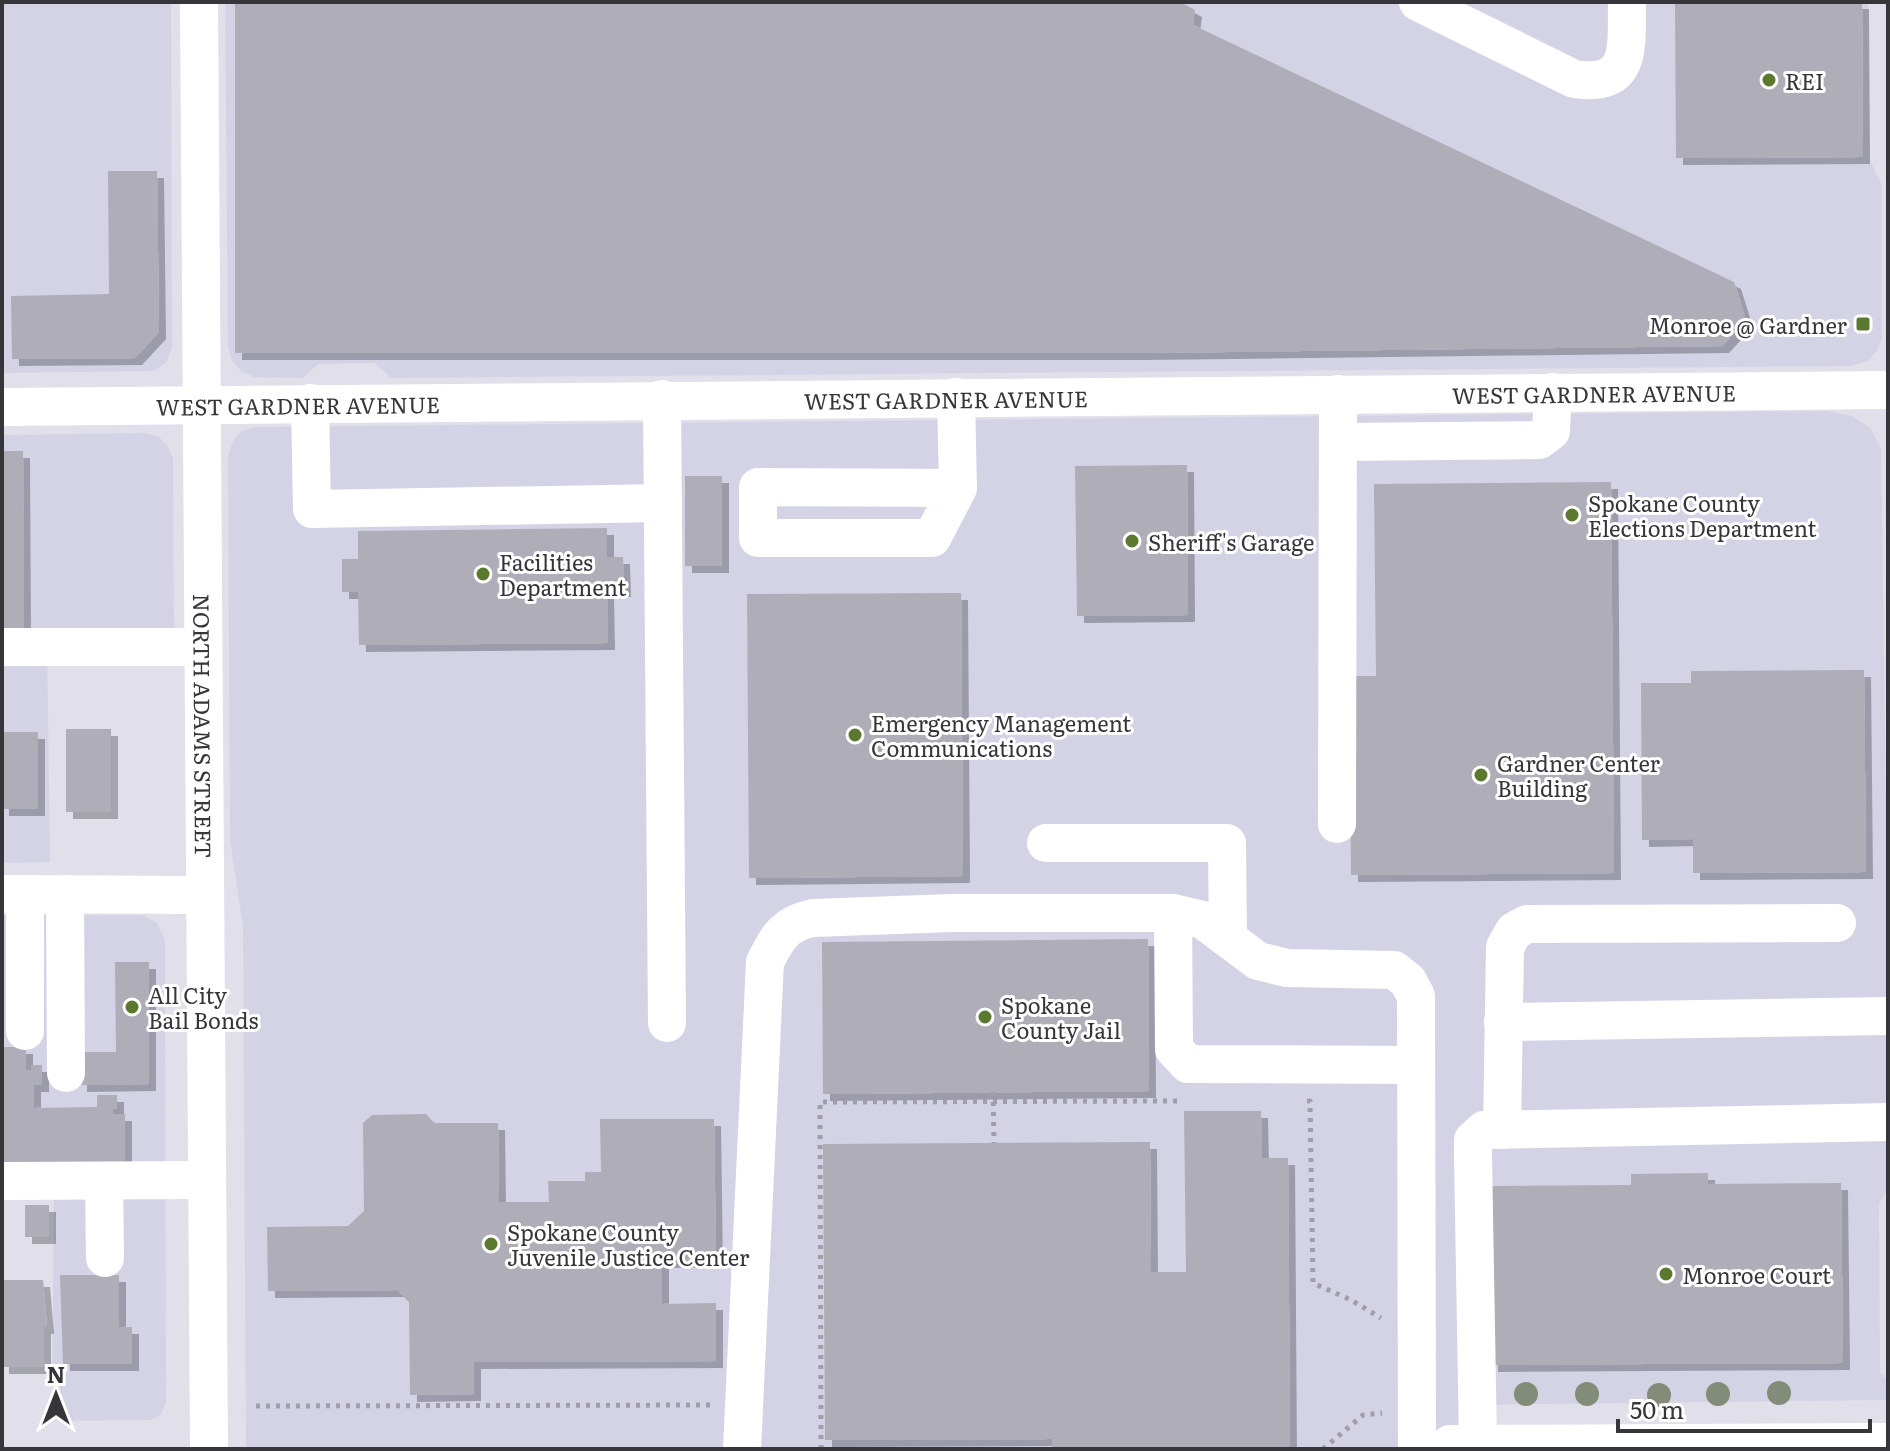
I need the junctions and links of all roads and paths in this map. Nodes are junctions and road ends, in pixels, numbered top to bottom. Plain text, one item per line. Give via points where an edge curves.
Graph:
1 (199, 2) edge
2 (1418, 2) edge
3 (1627, 2) edge
4 (1888, 390) edge
5 (1553, 392) junction
6 (1338, 394) junction
7 (956, 397) junction
8 (662, 399) junction
9 (310, 403) junction
10 (201, 404) junction
11 (2, 407) edge
12 (1338, 442) junction
13 (958, 488) junction
14 (663, 503) junction
15 (2, 647) edge
16 (203, 647) junction
17 (1337, 824) dead end
18 (1046, 843) dead end
19 (14, 894) edge
20 (65, 894) junction
21 (204, 895) junction
22 (1173, 913) junction
23 (1837, 923) dead end
24 (1228, 938) junction
25 (1888, 1016) edge
26 (1503, 1022) junction
27 (667, 1023) dead end
28 (25, 1031) dead end
29 (1416, 1065) junction
30 (66, 1073) dead end
31 (993, 1092) dead end
32 (1184, 1101) dead end
33 (1295, 1101) dead end
34 (1888, 1122) edge
35 (1502, 1130) junction
36 (994, 1143) dead end
37 (207, 1180) junction
38 (2, 1181) edge
39 (104, 1181) junction
40 (105, 1258) dead end
41 (1391, 1325) dead end
42 (256, 1406) dead end
43 (1392, 1412) dead end
44 (743, 1431) edge
45 (1888, 1442) edge
46 (1771, 1446) edge
47 (1461, 1447) edge
48 (1607, 1447) edge
49 (1675, 1447) edge
50 (209, 1449) edge
51 (821, 1449) edge
52 (1323, 1449) edge
53 (1417, 1449) edge

1 - 10 street, NORTH ADAMS STREET
2 - 3 street via 1574,79 1594,82 1608,79 1621,67
4 - 5 street, WEST GARDNER AVENUE
5 - 6 street, WEST GARDNER AVENUE
5 - 12 street via 1551,431 1539,440
6 - 7 street, WEST GARDNER AVENUE
6 - 12 street
7 - 8 street, WEST GARDNER AVENUE
7 - 13 street
8 - 9 street, WEST GARDNER AVENUE
8 - 14 street
9 - 10 street, WEST GARDNER AVENUE
9 - 14 street via 312,509
10 - 11 street, WEST GARDNER AVENUE
10 - 16 street, NORTH ADAMS STREET
12 - 17 street
13 - 13 street via 758,487 758,538 932,538
14 - 27 street
15 - 16 street
16 - 21 street, NORTH ADAMS STREET
18 - 24 street via 1227,843
19 - 20 street
19 - 28 street
20 - 21 street
20 - 30 street
21 - 37 street, NORTH ADAMS STREET
22 - 24 street via 1203,920
22 - 29 street via 1174,1049 1188,1064
22 - 44 street via 813,918 795,922 777,938 765,962
23 - 26 street via 1527,924 1514,931 1505,947
24 - 29 street via 1258,961 1287,968 1394,970 1416,996
25 - 26 street
26 - 35 street
29 - 53 street
31 - 36 path
32 - 51 path via 820,1102
33 - 41 path via 1310,1101 1313,1283
34 - 35 street
35 - 47 street via 1484,1130 1473,1140
37 - 39 street
37 - 50 street, NORTH ADAMS STREET
38 - 39 street
39 - 40 street
42 - 44 path via 719,1404
43 - 52 path via 1363,1415
45 - 46 street
46 - 49 street
47 - 48 street
48 - 49 street

